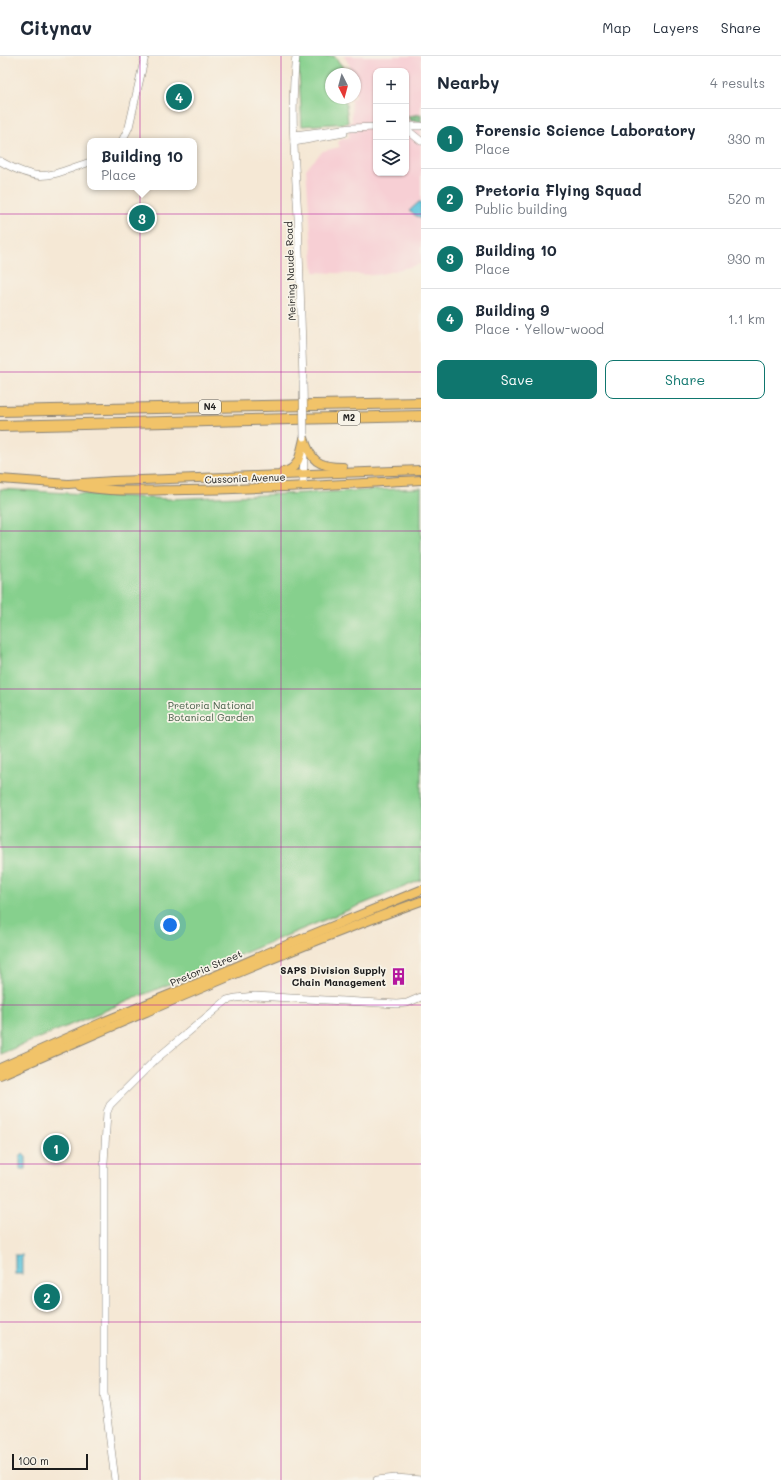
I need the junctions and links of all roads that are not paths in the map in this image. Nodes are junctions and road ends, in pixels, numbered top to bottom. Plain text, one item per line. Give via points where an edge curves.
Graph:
1 (144, 56) edge
2 (296, 56) edge
3 (409, 126) edge
4 (421, 126) edge
5 (373, 127) edge
6 (409, 131) edge
7 (124, 138) edge
8 (294, 138) junction
9 (421, 141) edge
10 (0, 161) edge
11 (87, 163) edge
12 (421, 403) edge
13 (0, 411) edge
14 (421, 416) edge
15 (277, 419) junction
16 (421, 421) edge
17 (0, 426) edge
18 (304, 438) junction
19 (421, 470) edge
20 (381, 471) junction
21 (303, 474) junction
22 (263, 475) junction
23 (0, 480) edge
24 (421, 480) edge
25 (70, 484) junction
26 (303, 486) junction
27 (421, 890) edge
28 (421, 901) edge
29 (421, 997) edge
30 (0, 1068) edge
31 (0, 1075) edge
32 (115, 1480) edge
33 (378, 1480) edge
34 (421, 1480) edge

1 - 7 street via 128,129
2 - 8 street, Meiring Naude Road via 293,95
3 - 4 street
5 - 8 street via 357,132
6 - 9 street
8 - 18 street, Meiring Naude Road, bridge
10 - 11 street via 21,172 36,176 53,175
12 - 13 highway, N4
14 - 15 highway, M2
15 - 16 highway via 323,422
15 - 17 highway, N4
18 - 20 main road via 310,455 322,465
18 - 21 street, Meiring Naude Road
18 - 22 main road via 298,461 293,469
19 - 20 main road, Cussonia Avenue
20 - 21 main road, Cussonia Avenue
21 - 22 main road, Cussonia Avenue
21 - 26 street, Meiring Naude Road
22 - 25 main road, Cussonia Avenue
23 - 25 main road, Cussonia Avenue
24 - 26 main road, Cussonia Avenue
25 - 26 main road, Cussonia Avenue via 99,489 145,490
27 - 30 main road, Pretoria Street via 105,1021
28 - 31 main road, Pretoria Street via 281,955
29 - 32 street via 408,1003 397,1004 255,996 226,1000 156,1059 110,1105 107,1112 104,1163 104,1393
33 - 34 street

